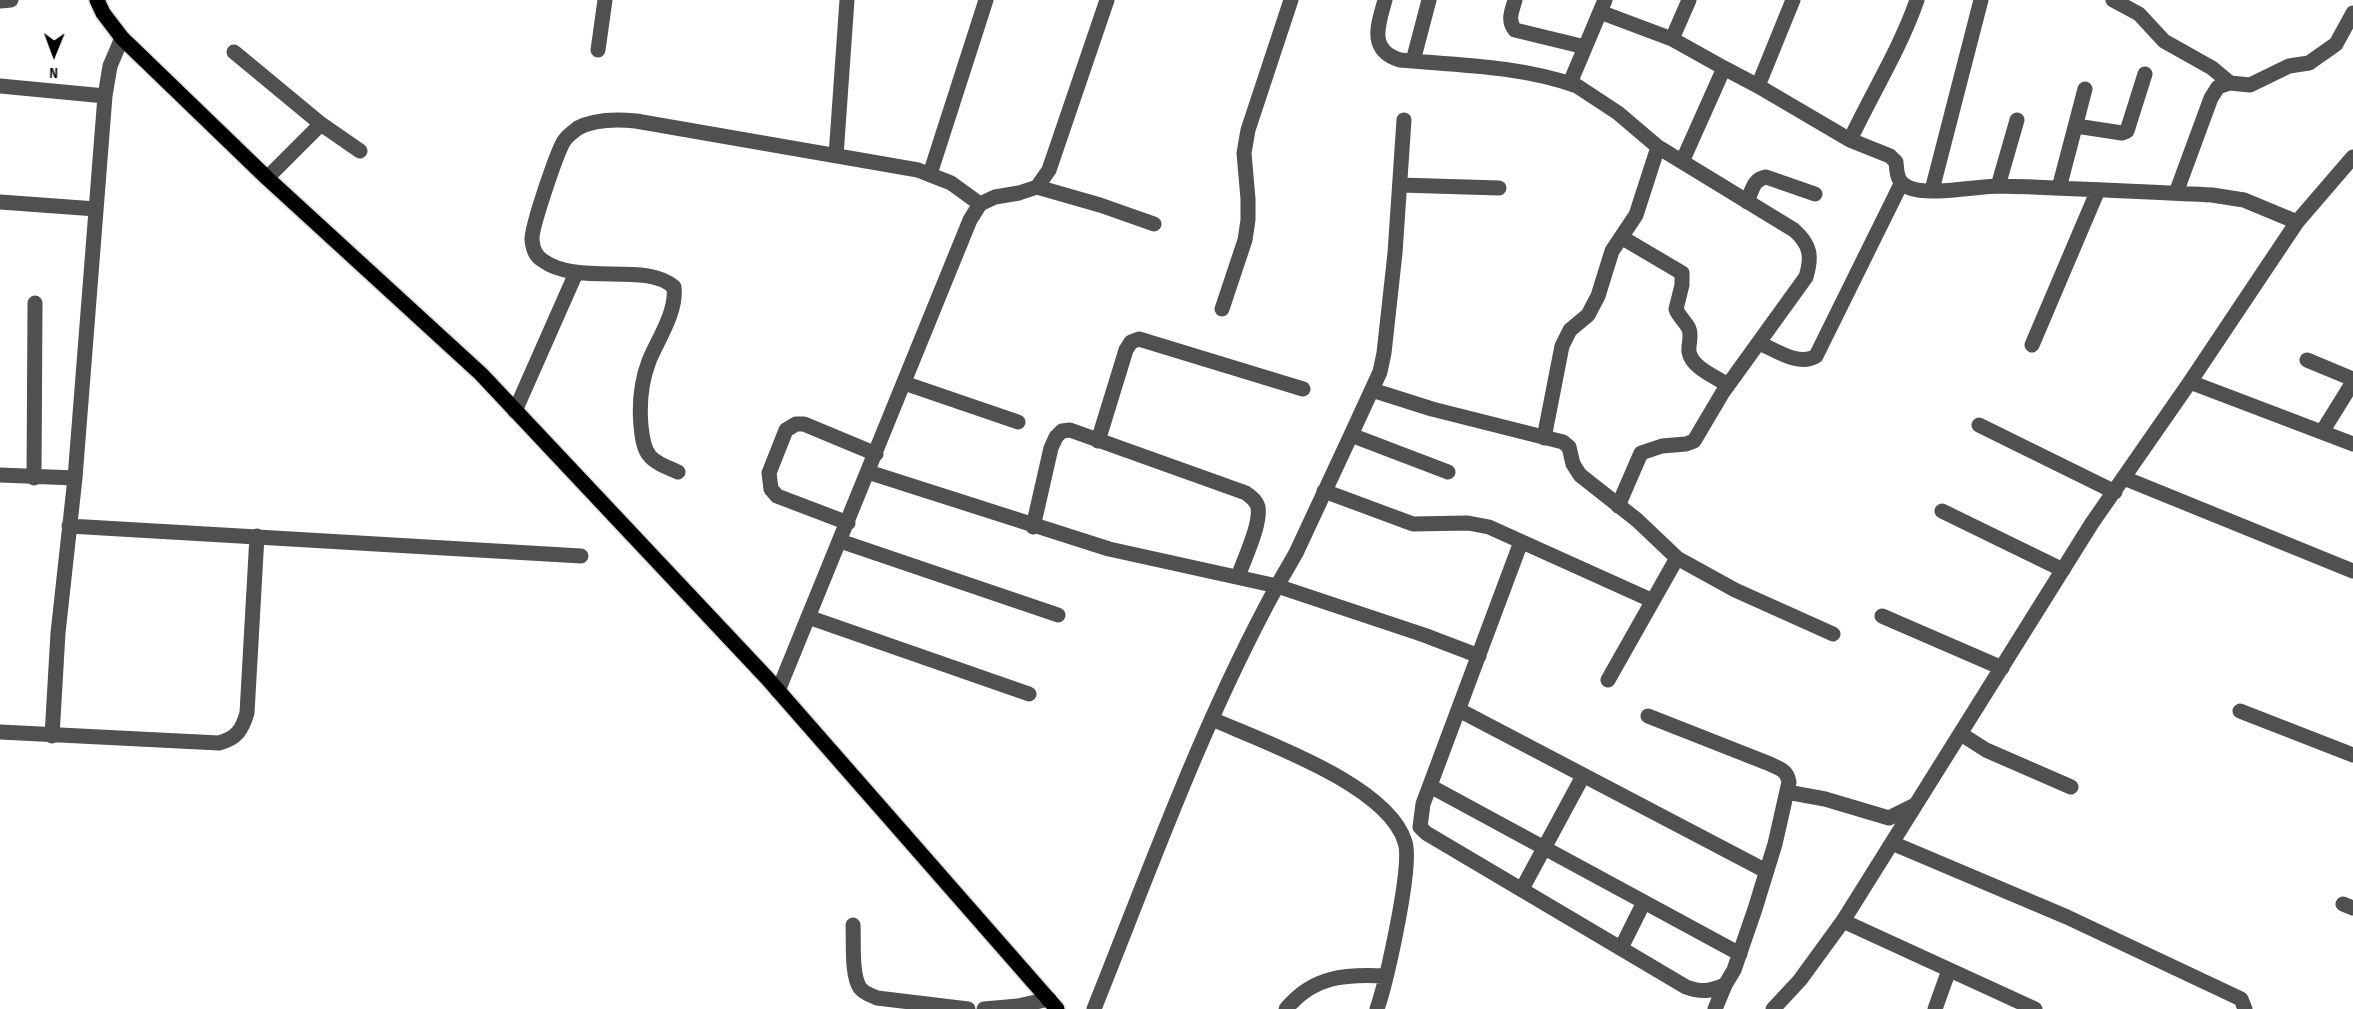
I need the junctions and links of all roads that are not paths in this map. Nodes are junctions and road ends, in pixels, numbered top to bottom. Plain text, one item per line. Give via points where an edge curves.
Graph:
1 (11, 0) edge
2 (98, 0) edge
3 (605, 0) edge
4 (847, 0) edge
5 (986, 0) edge
6 (1107, 0) edge
7 (1291, 0) edge
8 (1384, 0) edge
9 (1429, 0) edge
10 (1515, 0) edge
11 (1689, 0) edge
12 (1793, 0) edge
13 (1917, 0) edge
14 (1981, 0) edge
15 (2112, 0) edge
16 (0, 1) edge
17 (1602, 6) edge
18 (2353, 13) edge
19 (122, 38) junction
20 (1672, 39) junction
21 (1585, 47) junction
22 (598, 50) dead end
23 (234, 52) dead end
24 (1413, 62) junction
25 (1724, 68) junction
26 (2145, 74) dead end
27 (1570, 83) junction
28 (2230, 83) junction
29 (0, 86) edge
30 (1758, 86) junction
31 (2085, 89) dead end
32 (105, 96) junction
33 (1404, 120) dead end
34 (2017, 120) dead end
35 (321, 124) junction
36 (2076, 126) junction
37 (1850, 140) junction
38 (1658, 147) junction
39 (360, 151) dead end
40 (836, 156) junction
41 (2353, 157) edge
42 (1682, 162) junction
43 (930, 174) junction
44 (267, 178) junction
45 (1901, 184) junction
46 (1400, 185) junction
47 (1998, 186) junction
48 (1037, 187) junction
49 (1498, 188) dead end
50 (2059, 188) junction
51 (1932, 190) junction
52 (2098, 190) junction
53 (2176, 193) junction
54 (1815, 194) dead end
55 (0, 202) edge
56 (1747, 202) junction
57 (980, 204) junction
58 (96, 210) junction
59 (2297, 222) junction
60 (1154, 224) dead end
61 (1621, 237) junction
62 (576, 273) junction
63 (35, 303) dead end
64 (1222, 309) dead end
65 (1759, 343) junction
66 (2032, 345) dead end
67 (2307, 360) dead end
68 (2353, 380) edge
69 (2190, 382) junction
70 (904, 383) junction
71 (1728, 385) junction
72 (1303, 388) dead end
73 (1372, 390) junction
74 (515, 411) junction
75 (1018, 422) dead end
76 (1979, 425) dead end
77 (2322, 432) junction
78 (1351, 435) junction
79 (1544, 438) junction
80 (1098, 441) junction
81 (2353, 444) edge
82 (876, 454) junction
83 (678, 472) dead end
84 (868, 472) junction
85 (1448, 472) dead end
86 (0, 475) edge
87 (34, 478) junction
88 (75, 478) junction
89 (2124, 478) junction
90 (1324, 491) junction
91 (2115, 492) junction
92 (1618, 506) junction
93 (1942, 511) dead end
94 (848, 523) junction
95 (69, 526) junction
96 (1033, 527) junction
97 (257, 536) junction
98 (840, 541) junction
99 (1521, 543) junction
100 (581, 556) dead end
101 (1677, 558) junction
102 (2063, 570) junction
103 (2353, 571) edge
104 (1238, 577) junction
105 (1276, 586) junction
106 (1651, 600) junction
107 (1058, 615) dead end
108 (1882, 616) dead end
109 (808, 617) junction
110 (1833, 634) dead end
111 (1479, 656) junction
112 (2002, 668) junction
113 (1608, 680) dead end
114 (778, 691) junction
115 (1029, 694) dead end
116 (1460, 710) junction
117 (2240, 711) dead end
118 (1648, 716) dead end
119 (1212, 720) junction
120 (0, 732) edge
121 (1961, 734) junction
122 (52, 736) junction
123 (2353, 756) edge
124 (1583, 776) junction
125 (1430, 786) junction
126 (2071, 787) dead end
127 (1787, 792) junction
128 (1917, 803) junction
129 (1893, 843) junction
130 (1545, 848) junction
131 (1766, 871) junction
132 (1522, 889) junction
133 (1644, 902) junction
134 (1843, 921) junction
135 (853, 925) dead end
136 (1621, 948) junction
137 (1740, 954) junction
138 (1949, 970) junction
139 (1385, 976) junction
140 (1725, 985) junction
141 (1053, 1004) edge
142 (968, 1009) edge
143 (984, 1009) edge
144 (1094, 1009) edge
145 (1286, 1009) edge
146 (1377, 1009) edge
147 (1715, 1009) edge
148 (1773, 1009) edge
149 (1935, 1009) edge
150 (2035, 1009) edge
151 (2245, 1009) edge

1 - 16 street
2 - 19 main road
3 - 22 street
4 - 40 street
5 - 43 street
6 - 48 street via 1049,170
7 - 64 street via 1248,130 1244,153 1248,220
8 - 24 street via 1378,42 1387,56
9 - 24 street
10 - 21 street via 1510,16 1515,30
11 - 20 street
12 - 30 street
13 - 37 street via 1907,30
14 - 51 street
15 - 28 street via 2139,14 2164,41
17 - 20 street
17 - 21 street
18 - 28 street via 2336,44 2322,56 2289,66 2250,85
19 - 32 street
19 - 44 main road
20 - 25 street
21 - 27 street
23 - 35 street
24 - 27 street via 1538,74
25 - 30 street
25 - 42 street
26 - 36 street via 2127,131
27 - 38 street via 1618,114
28 - 53 street via 2218,87 2211,98
29 - 32 street
30 - 37 street
31 - 36 street
32 - 58 street
33 - 46 street
34 - 47 street
35 - 39 street
35 - 44 street
36 - 50 street
37 - 45 street via 1890,156 1896,162
38 - 42 street
38 - 61 street via 1636,215
40 - 43 street
40 - 62 street via 618,119 576,129 564,141 535,219 532,239 535,254 544,261
41 - 59 street
42 - 56 street
43 - 57 street via 951,183
44 - 74 main road via 481,374
45 - 51 street via 1915,190
45 - 65 street via 1816,356 1800,361
46 - 49 street
46 - 73 street via 1384,353
47 - 50 street
47 - 51 street
48 - 57 street
48 - 60 street
50 - 52 street
52 - 53 street
52 - 66 street
53 - 59 street via 2244,200
54 - 56 street via 1766,177 1755,182
55 - 58 street
56 - 65 street via 1794,230 1810,250 1806,277
57 - 70 street
58 - 88 street
59 - 69 street
61 - 71 street via 1682,273 1676,309 1689,329 1691,359
61 - 79 street via 1612,250 1588,315 1569,330 1562,346
62 - 74 street
62 - 83 street via 648,277 666,280 675,287 672,307 648,364 640,410 646,452 653,461
63 - 87 street
65 - 71 street
67 - 68 street
68 - 77 street
69 - 77 street
69 - 89 street
70 - 75 street
70 - 82 street
71 - 92 street via 1694,441 1641,453
72 - 80 street via 1139,339 1126,350
73 - 78 street
73 - 79 street via 1432,410
74 - 114 main road
76 - 91 street
77 - 81 street
78 - 85 street
78 - 90 street
79 - 92 street via 1569,447 1580,475
80 - 96 street via 1070,430 1056,437
80 - 104 street via 1246,493 1255,500 1258,520
82 - 84 street
82 - 94 street via 804,424 786,430 769,473 771,489 777,496
84 - 94 street
84 - 96 street
86 - 87 street
87 - 88 street
88 - 95 street
89 - 91 street
89 - 103 street
90 - 99 street via 1413,524 1476,524
90 - 105 street via 1296,554
91 - 102 street
92 - 101 street
93 - 102 street
94 - 98 street
95 - 97 street
95 - 122 street
96 - 104 street via 1109,549
97 - 100 street
97 - 122 street via 247,713 243,729 232,740 219,743
98 - 107 street
98 - 109 street
99 - 106 street
99 - 111 street
101 - 106 street
101 - 110 street via 1735,590
102 - 112 street
104 - 105 street
105 - 111 street
105 - 119 street
106 - 113 street
108 - 112 street
109 - 114 street
109 - 115 street
111 - 116 street
112 - 121 street
114 - 141 main road
116 - 124 street
116 - 125 street
117 - 123 street
118 - 127 street via 1784,770 1788,775
119 - 139 street via 1327,770 1380,806 1400,830 1407,855
119 - 144 street
120 - 122 street
121 - 126 street via 1986,750
121 - 128 street
124 - 130 street
124 - 131 street
125 - 130 street
125 - 132 street via 1420,827
127 - 128 street via 1889,818
127 - 131 street
128 - 129 street
129 - 134 street
129 - 151 street via 2157,959 2241,999
130 - 132 street
130 - 133 street
131 - 137 street
132 - 136 street
133 - 136 street
133 - 137 street
134 - 138 street
134 - 148 street via 1800,980
135 - 142 street via 855,976 866,994
136 - 140 street via 1698,992
137 - 140 street
138 - 149 street
138 - 150 street
139 - 145 street via 1334,976 1304,992
139 - 146 street
140 - 147 street
141 - 143 street

